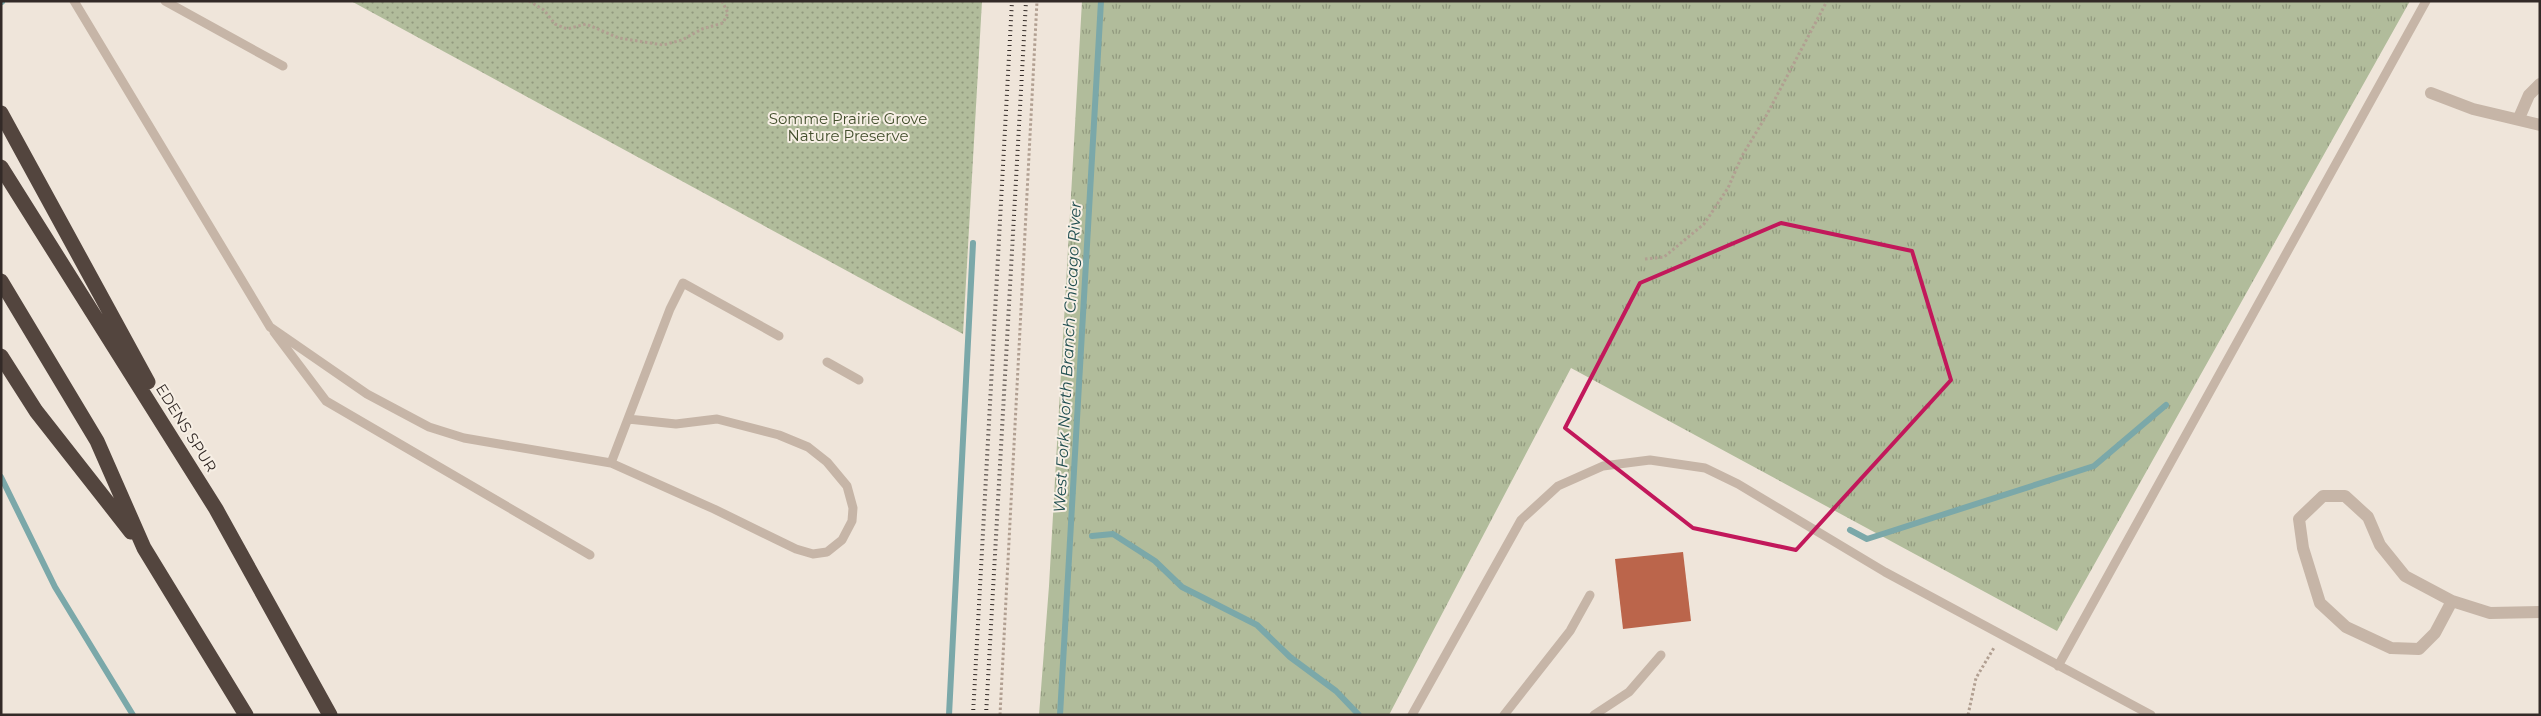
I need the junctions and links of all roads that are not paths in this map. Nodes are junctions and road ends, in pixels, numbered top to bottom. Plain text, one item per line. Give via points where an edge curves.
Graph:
1 (74, 1) edge
2 (165, 1) edge
3 (2426, 1) edge
4 (283, 66) dead end
5 (2540, 84) edge
6 (2431, 93) dead end
7 (1, 113) edge
8 (2519, 118) junction
9 (2540, 125) edge
10 (1, 167) edge
11 (1, 281) edge
12 (270, 327) junction
13 (780, 336) dead end
14 (1, 356) edge
15 (827, 362) dead end
16 (859, 380) dead end
17 (628, 419) junction
18 (611, 463) junction
19 (216, 509) junction
20 (144, 548) junction
21 (590, 554) dead end
22 (1590, 594) dead end
23 (2452, 601) junction
24 (2540, 612) edge
25 (1661, 655) dead end
26 (2058, 666) junction
27 (246, 715) edge
28 (330, 715) edge
29 (1412, 715) edge
30 (1504, 715) edge
31 (1594, 715) edge
32 (2152, 715) edge

1 - 12 lane
2 - 4 lane
3 - 26 lane
5 - 8 street via 2529,95
6 - 8 street via 2473,108
7 - 19 highway
8 - 9 street
10 - 19 highway, EDENS SPUR
11 - 20 highway via 97,441
12 - 18 lane via 367,394 429,427 464,438
12 - 21 lane via 326,401
13 - 17 lane via 683,283
14 - 20 highway via 36,411
15 - 16 lane
17 - 18 lane
17 - 18 lane via 676,424 717,419 779,435 808,447 828,462 847,486 853,508 852,521 842,540 827,552 813,554
19 - 28 highway, EDENS SPUR
20 - 27 highway
22 - 30 lane via 1570,631
23 - 23 street via 2405,576 2380,545 2368,517 2345,496 2323,496 2299,519 2303,548 2320,603 2346,627 2391,648 2420,649 2435,633
23 - 24 street via 2490,613
25 - 31 lane via 1629,692
26 - 29 lane via 1877,567 1738,484 1705,468 1650,460 1603,466 1558,486 1521,520
26 - 32 lane

